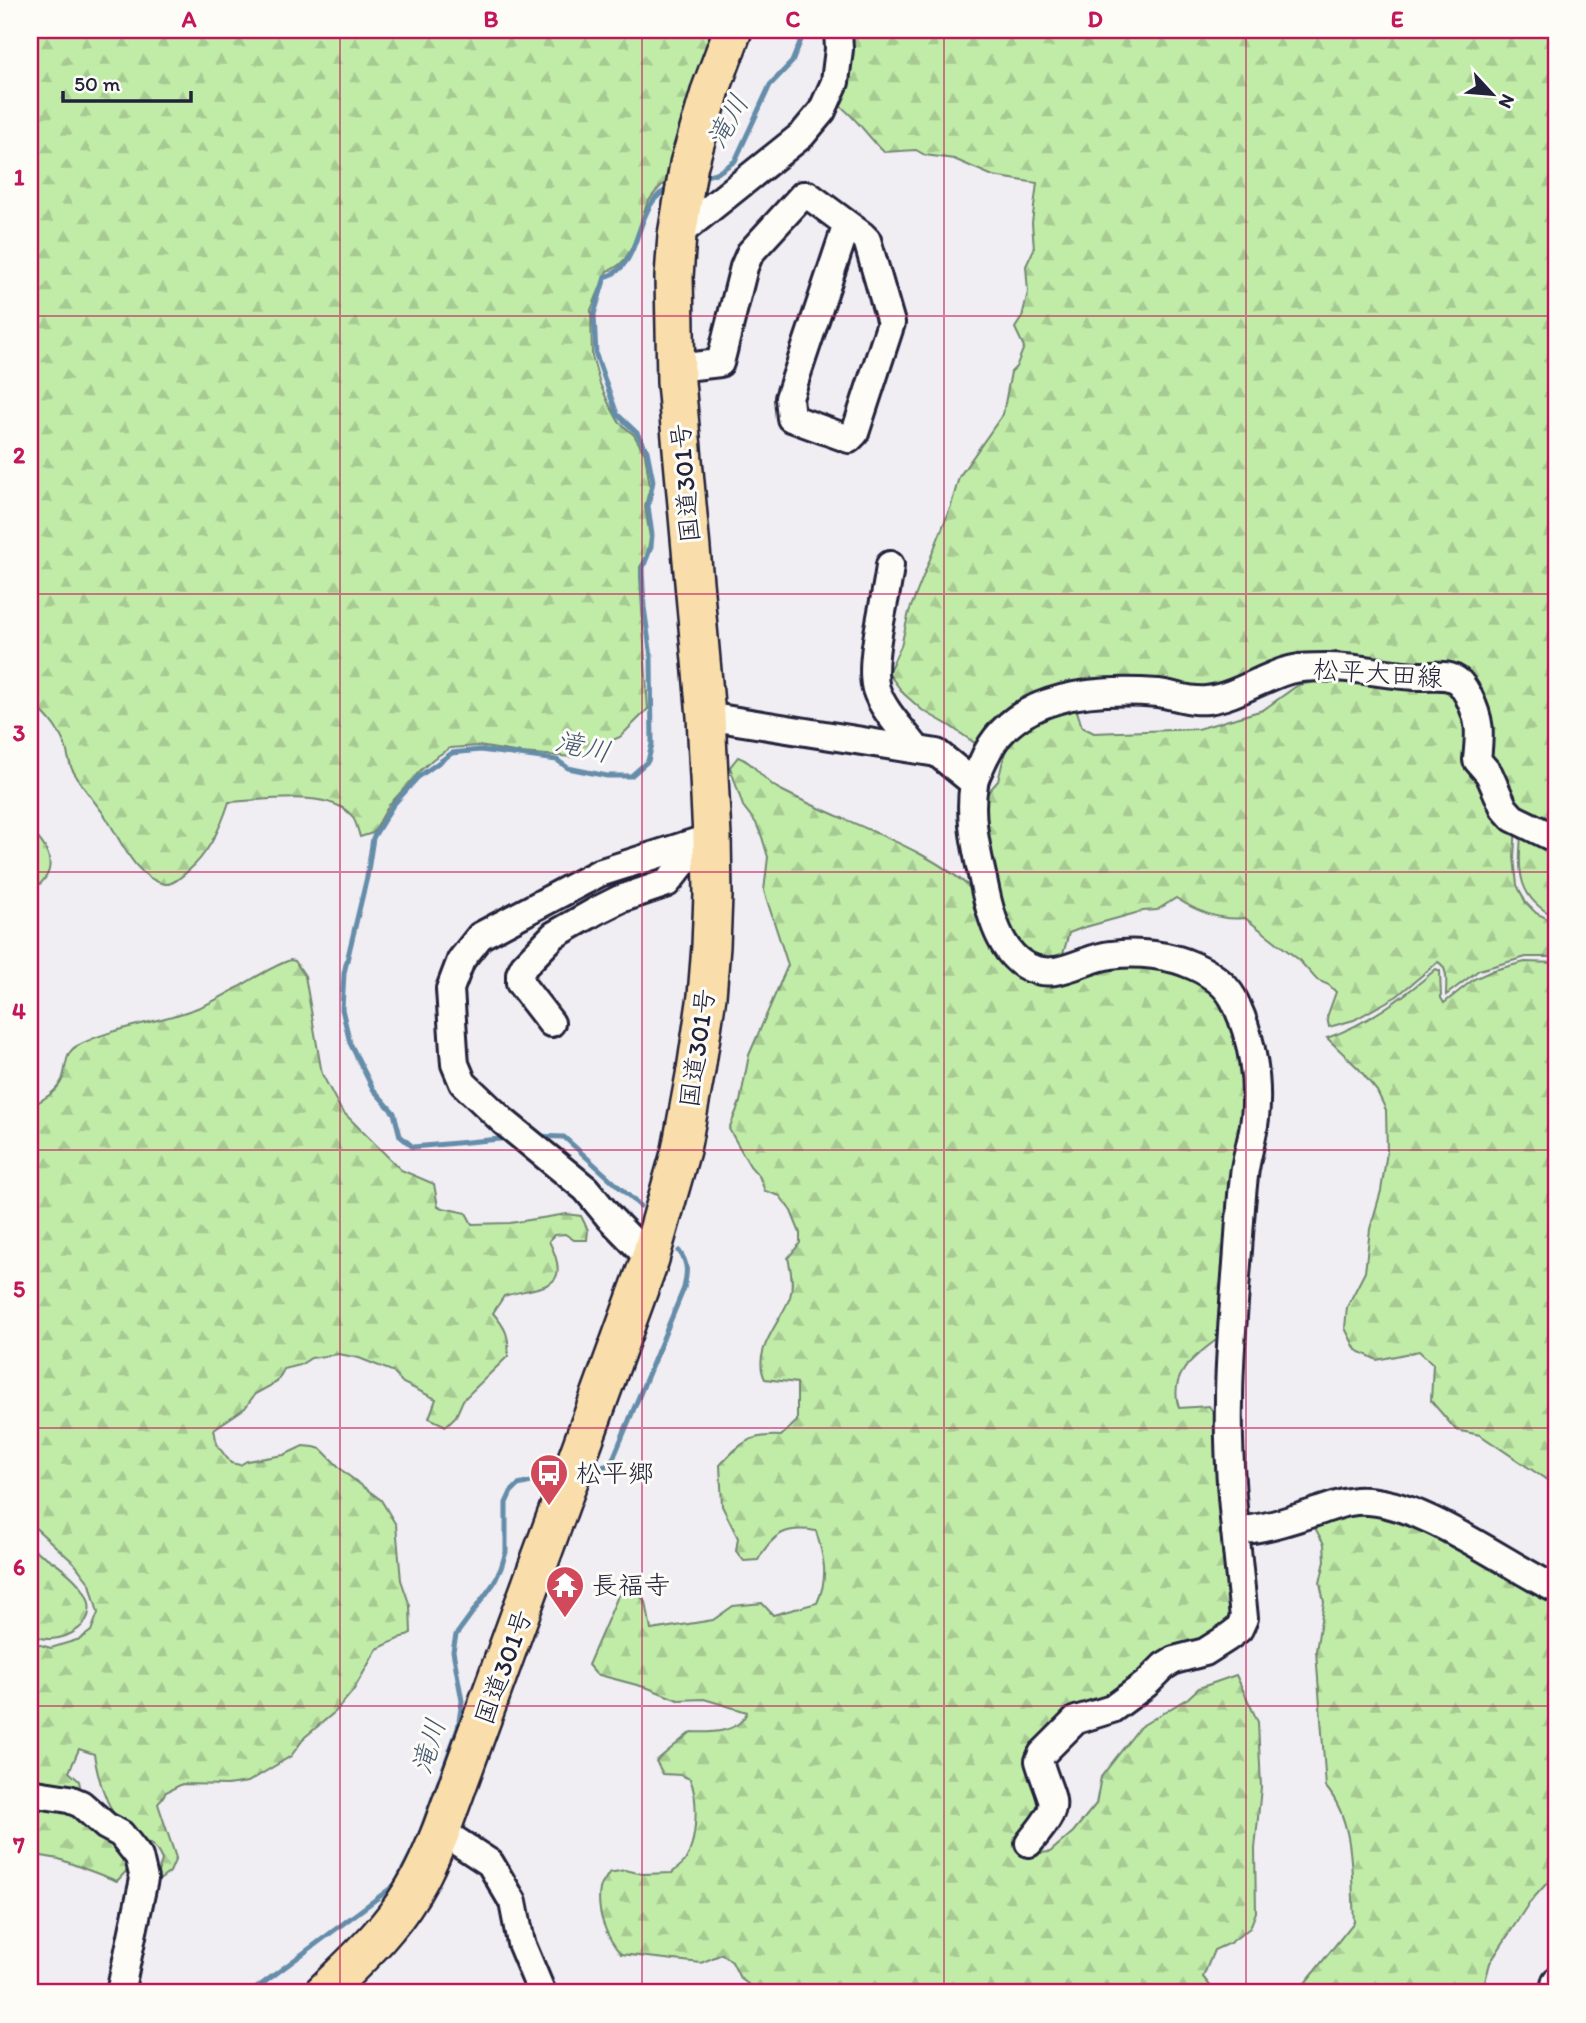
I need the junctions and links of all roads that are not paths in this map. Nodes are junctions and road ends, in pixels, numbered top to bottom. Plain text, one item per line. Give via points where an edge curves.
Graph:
1 (733, 30) edge
2 (838, 30) edge
3 (847, 224) junction
4 (677, 235) junction
5 (676, 369) junction
6 (890, 565) dead end
7 (706, 716) junction
8 (916, 748) junction
9 (974, 783) junction
10 (1556, 839) edge
11 (698, 842) junction
12 (551, 1023) dead end
13 (650, 1259) junction
14 (1236, 1531) junction
15 (1556, 1589) edge
16 (30, 1793) edge
17 (441, 1831) junction
18 (1029, 1843) dead end
19 (1556, 1981) edge
20 (540, 1992) edge
21 (121, 1993) edge
22 (323, 1993) edge
23 (1553, 1993) edge

1 - 4 highway, 国道301号 via 711,89
2 - 4 street via 835,82 822,111 802,135
3 - 3 street via 867,240 891,323 855,433 849,439 791,418 789,398
3 - 5 street via 803,195 750,253 720,363
4 - 5 highway, 国道301号
5 - 7 highway, 国道301号
6 - 8 street via 876,646 876,687
7 - 8 street
7 - 11 highway, 国道301号
8 - 9 street via 937,753
9 - 10 street, 松平大田線 via 986,754 1005,729 1024,713 1054,700 1093,693 1156,693 1202,701 1305,667 1448,676 1464,688 1478,715 1477,760 1489,774 1504,808 1520,822
9 - 14 street via 975,842 991,919 1014,957 1027,967 1054,971 1114,954 1163,957 1209,973 1235,1001 1252,1056 1255,1084 1228,1401
11 - 12 street via 667,883 620,899 576,922 554,935 524,966 520,983
11 - 13 highway, 国道301号 via 711,933 703,1021 681,1150
11 - 13 street via 599,873 480,936 461,960 450,989 455,1064 463,1083 586,1189
13 - 17 highway, 国道301号
14 - 15 street via 1261,1529 1352,1501 1379,1503 1417,1514 1472,1540
14 - 18 street via 1244,1618 1239,1629 1205,1652 1164,1666 1112,1709 1076,1720 1042,1754 1039,1761 1054,1803 1049,1818
16 - 21 street via 82,1804 121,1834 139,1857 144,1879
17 - 20 street via 490,1863 513,1902 521,1943
17 - 22 highway, 国道301号 via 423,1873 393,1920
19 - 23 street

